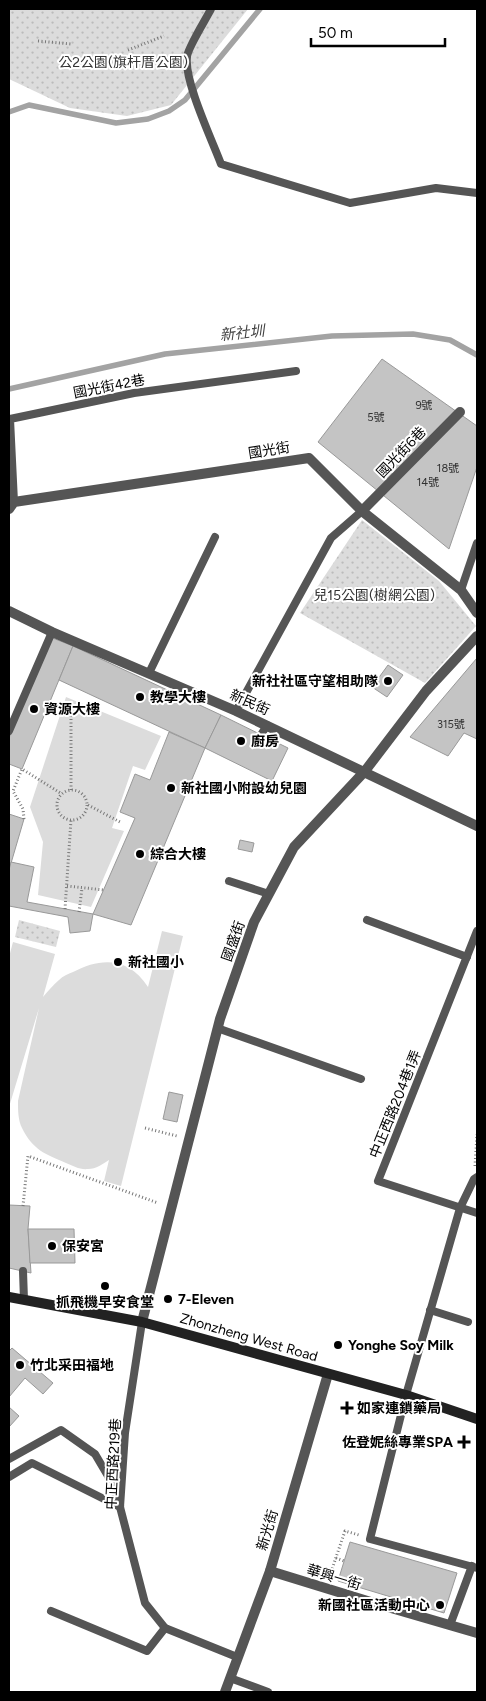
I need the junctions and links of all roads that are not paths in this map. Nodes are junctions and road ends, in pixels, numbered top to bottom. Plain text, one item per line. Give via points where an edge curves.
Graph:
1 (211, 9) edge
2 (477, 193) edge
3 (296, 371) dead end
4 (460, 412) dead end
5 (11, 506) edge
6 (362, 511) junction
7 (214, 537) dead end
8 (477, 543) edge
9 (461, 590) junction
10 (9, 611) edge
11 (477, 613) edge
12 (52, 632) junction
13 (477, 636) edge
14 (149, 673) junction
15 (236, 711) junction
16 (267, 725) junction
17 (9, 731) edge
18 (261, 735) dead end
19 (365, 771) junction
20 (477, 826) edge
21 (230, 881) dead end
22 (269, 894) junction
23 (367, 920) dead end
24 (477, 931) edge
25 (467, 957) junction
26 (218, 1028) junction
27 (361, 1079) dead end
28 (475, 1178) edge
29 (460, 1208) junction
30 (477, 1213) edge
31 (23, 1271) dead end
32 (9, 1297) edge
33 (24, 1300) junction
34 (430, 1310) junction
35 (142, 1322) junction
36 (468, 1322) dead end
37 (328, 1374) junction
38 (406, 1395) junction
39 (477, 1419) edge
40 (9, 1459) edge
41 (9, 1477) edge
42 (120, 1507) junction
43 (474, 1567) edge
44 (270, 1571) junction
45 (51, 1611) dead end
46 (450, 1625) junction
47 (165, 1628) junction
48 (477, 1633) edge
49 (237, 1657) junction
50 (230, 1678) junction
51 (225, 1692) edge
52 (268, 1692) edge

1 - 2 lane via 186,56 189,78 221,164 350,202 436,188
3 - 5 lane, 國光街42巷 via 134,392 10,419
4 - 6 street, 國光街6巷
5 - 6 street, 國光街 via 309,458
6 - 9 street, 國光街
6 - 15 lane via 331,538
7 - 14 lane
8 - 9 lane
9 - 11 street, 國光街
10 - 12 street, 新民街
12 - 14 street, 新民街
12 - 17 lane
13 - 19 street, 國盛街 via 426,691
14 - 15 street, 新民街
15 - 16 street, 新民街
16 - 18 lane
16 - 19 street, 新民街
19 - 20 street, 新民街
19 - 22 street, 國盛街 via 294,847
21 - 22 lane
22 - 26 street, 國盛街 via 254,922
23 - 25 lane
24 - 25 lane, 中正西路204巷1弄
25 - 29 lane, 中正西路204巷1弄 via 378,1181
26 - 27 lane
26 - 35 street, 國盛街
28 - 29 lane
29 - 30 lane
29 - 34 lane
31 - 33 lane
32 - 33 main road, Zhonzheng West Road
33 - 35 main road, Zhonzheng West Road
34 - 36 lane
34 - 38 lane
35 - 37 main road, Zhonzheng West Road
35 - 42 lane, 中正西路219巷 via 125,1433
37 - 38 main road, Zhonzheng West Road
37 - 44 street, 新光街
38 - 39 main road, Zhonzheng West Road
38 - 43 lane via 370,1539
40 - 42 lane via 61,1430 95,1454
41 - 42 lane via 32,1463
42 - 47 lane, 中正西路219巷 via 145,1603
43 - 46 lane
44 - 46 street, 華興一街
44 - 49 street, 新光街
45 - 47 lane via 147,1651
46 - 48 street, 華興一街
47 - 49 lane
49 - 50 street, 新光街
50 - 51 street, 新光街
50 - 52 lane

